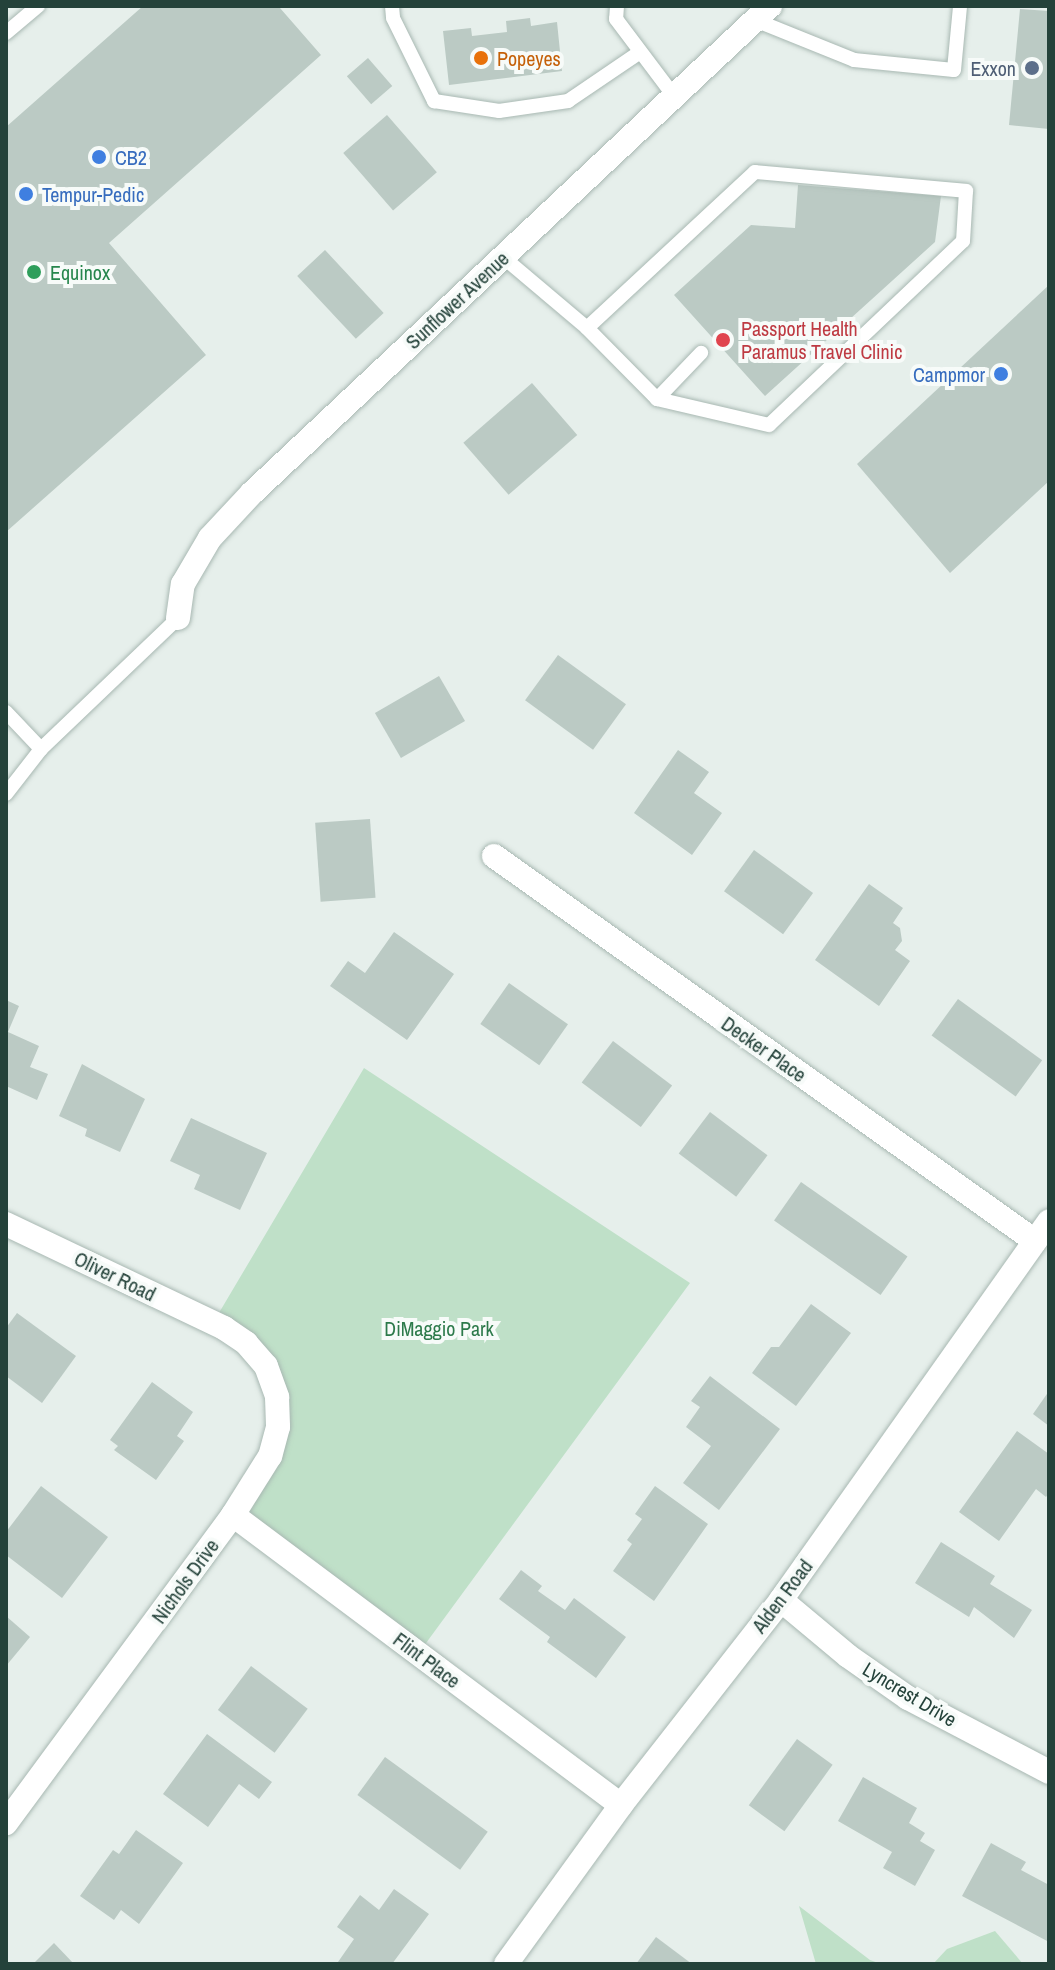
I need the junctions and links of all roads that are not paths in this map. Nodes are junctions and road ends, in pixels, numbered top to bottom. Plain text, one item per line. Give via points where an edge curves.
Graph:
1 (38, 6) edge
2 (392, 6) edge
3 (617, 6) edge
4 (960, 6) edge
5 (763, 13) edge
6 (13, 19) edge
7 (6, 33) edge
8 (640, 52) junction
9 (674, 96) junction
10 (503, 257) junction
11 (587, 328) junction
12 (701, 353) dead end
13 (657, 399) junction
14 (178, 618) joint
15 (6, 712) edge
16 (41, 749) junction
17 (6, 794) edge
18 (494, 856) dead end
19 (1049, 1221) edge
20 (6, 1224) edge
21 (1035, 1241) junction
22 (224, 1328) joint
23 (233, 1515) junction
24 (781, 1600) junction
25 (1049, 1772) edge
26 (621, 1805) junction
27 (6, 1823) edge
28 (506, 1964) edge

1 - 6 lane
2 - 8 lane via 434,101 499,111 568,101
3 - 8 lane via 616,19
4 - 5 lane via 954,70 854,60
5 - 9 street, Sunflower Avenue
6 - 7 lane
8 - 9 lane
9 - 10 street, Sunflower Avenue
10 - 11 lane
10 - 14 street, Sunflower Avenue via 210,538 183,584
11 - 13 lane
11 - 13 lane via 755,172 966,191 963,241 769,425
12 - 13 lane
14 - 16 lane
15 - 16 lane
16 - 17 lane
18 - 21 street, Decker Place
19 - 21 street, Alden Road
20 - 22 street, Oliver Road
21 - 24 street, Alden Road
22 - 23 street, Nichols Drive via 266,1366 277,1397 278,1427 270,1456
23 - 26 street, Flint Place
23 - 27 street, Nichols Drive
24 - 25 street, Lyncrest Drive via 908,1698
24 - 26 street, Alden Road
26 - 28 street, Alden Road

